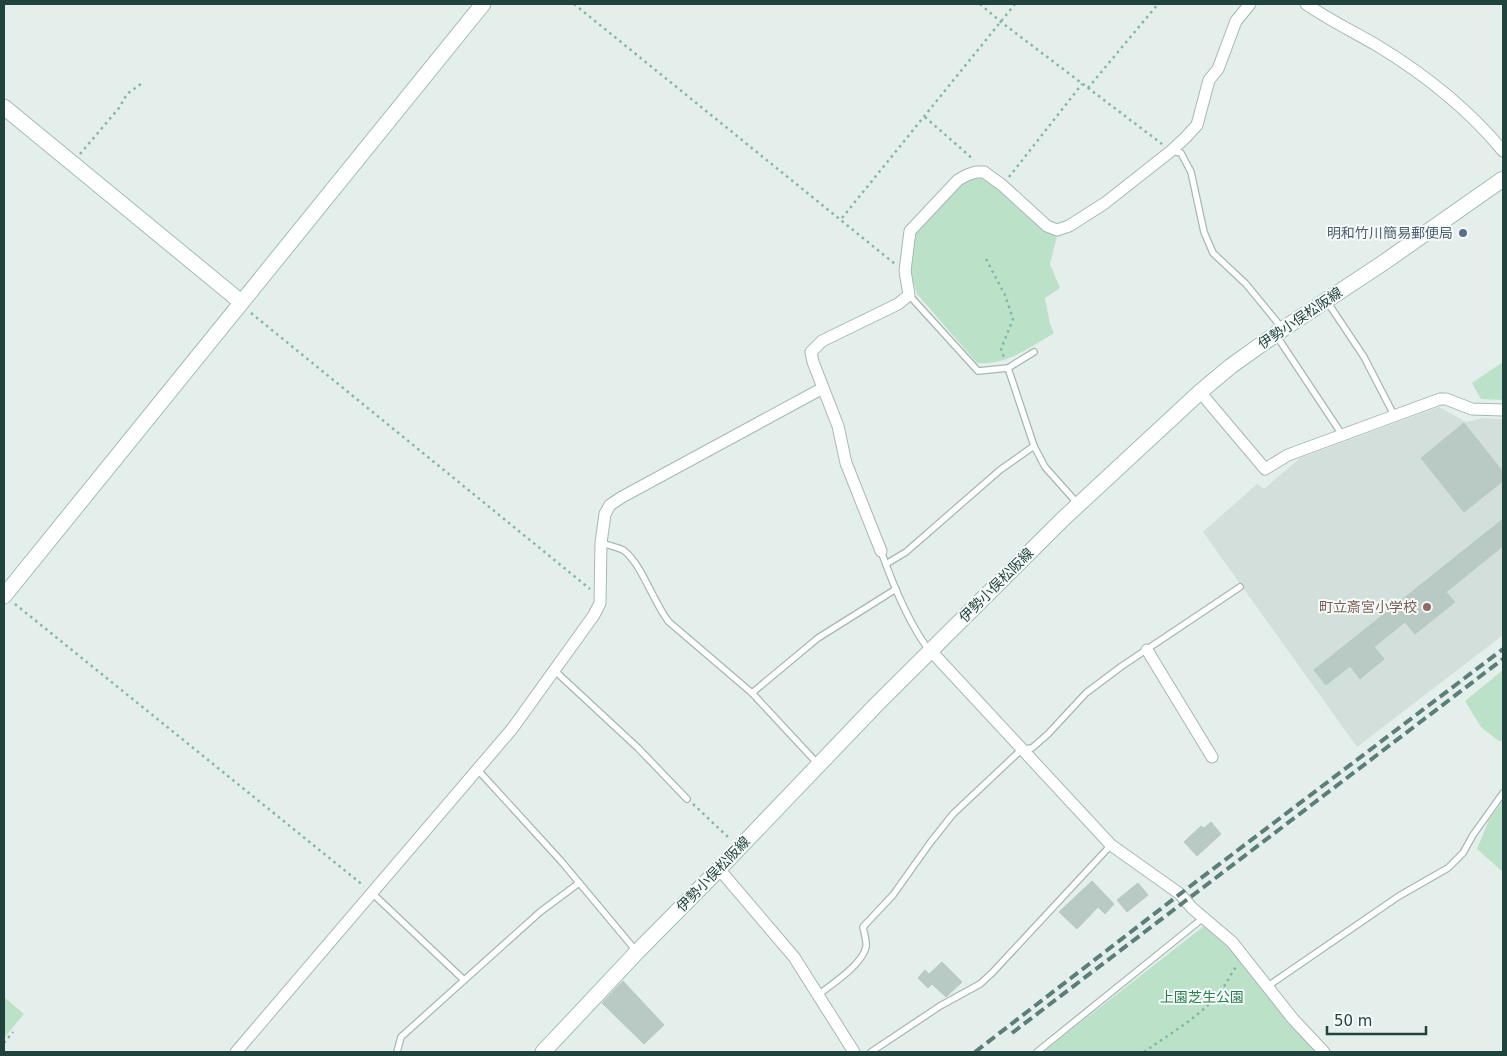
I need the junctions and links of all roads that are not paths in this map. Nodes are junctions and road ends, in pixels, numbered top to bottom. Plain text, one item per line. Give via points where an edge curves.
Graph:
1 (482, 4) edge
2 (1250, 4) edge
3 (1306, 4) edge
4 (4, 107) edge
5 (1171, 150) junction
6 (1503, 151) edge
7 (1502, 184) edge
8 (909, 295) junction
9 (1326, 299) junction
10 (240, 303) junction
11 (1279, 331) junction
12 (1034, 352) dead end
13 (1008, 368) junction
14 (823, 388) junction
15 (1200, 392) junction
16 (1503, 410) edge
17 (1395, 417) junction
18 (1343, 436) junction
19 (1034, 446) junction
20 (1078, 504) junction
21 (601, 543) junction
22 (881, 551) joint
23 (886, 564) junction
24 (1240, 587) dead end
25 (896, 589) junction
26 (4, 596) edge
27 (1147, 650) junction
28 (930, 651) junction
29 (554, 670) junction
30 (752, 693) junction
31 (1022, 750) junction
32 (1212, 757) dead end
33 (818, 764) junction
34 (477, 770) junction
35 (1503, 793) edge
36 (687, 799) road end
37 (1111, 845) junction
38 (719, 869) junction
39 (579, 882) junction
40 (372, 892) junction
41 (1203, 918) junction
42 (637, 952) junction
43 (464, 980) junction
44 (1268, 986) junction
45 (818, 995) junction
46 (547, 1051) edge
47 (236, 1052) edge
48 (397, 1052) edge
49 (854, 1052) edge
50 (871, 1052) edge
51 (1037, 1052) edge
52 (1324, 1052) edge

1 - 10 main road
2 - 5 street via 1236,21 1218,69 1209,80 1197,125
3 - 6 street via 1430,82 1479,124
4 - 10 main road
5 - 8 street via 1105,203 1057,230 1047,226 984,172 967,174 910,231 905,272
5 - 11 lane via 1181,153 1191,172 1204,232 1213,253 1246,284
7 - 9 main road, 伊勢小俣松阪線
8 - 13 lane via 978,371
8 - 14 street via 898,304 822,341 812,352
9 - 11 main road, 伊勢小俣松阪線
9 - 17 lane via 1364,357
10 - 26 main road
11 - 15 main road, 伊勢小俣松阪線
11 - 18 lane
12 - 13 lane
13 - 19 lane
14 - 21 street via 622,496 610,505 605,514
14 - 22 street via 838,426 846,463
15 - 18 street via 1264,469 1288,455
15 - 20 main road, 伊勢小俣松阪線
16 - 17 street via 1472,409 1440,399
17 - 18 street
19 - 20 lane via 1045,466
19 - 23 lane via 1000,470 906,552
20 - 28 main road, 伊勢小俣松阪線
21 - 29 street via 600,603
21 - 30 lane via 624,551 669,622
22 - 23 lane
23 - 25 lane
24 - 27 lane
25 - 28 lane
25 - 30 lane via 818,638
27 - 31 lane via 1086,693 1032,748
27 - 32 street
28 - 31 street
28 - 33 main road, 伊勢小俣松阪線
29 - 34 street via 512,729
29 - 36 lane
30 - 33 lane
31 - 37 street
31 - 45 lane via 953,814 892,895 863,927 866,946 863,955
33 - 38 main road, 伊勢小俣松阪線
34 - 39 lane
34 - 40 street
35 - 44 lane via 1463,853 1448,868 1399,896
37 - 41 street via 1180,894
37 - 50 lane via 980,984 940,1006
38 - 42 main road, 伊勢小俣松阪線
38 - 45 street via 794,957
39 - 42 lane
39 - 43 lane
40 - 43 lane
40 - 47 street
41 - 44 street via 1232,942
41 - 51 lane
42 - 46 main road, 伊勢小俣松阪線
43 - 48 lane via 401,1037
44 - 52 street via 1292,1019
45 - 49 street

